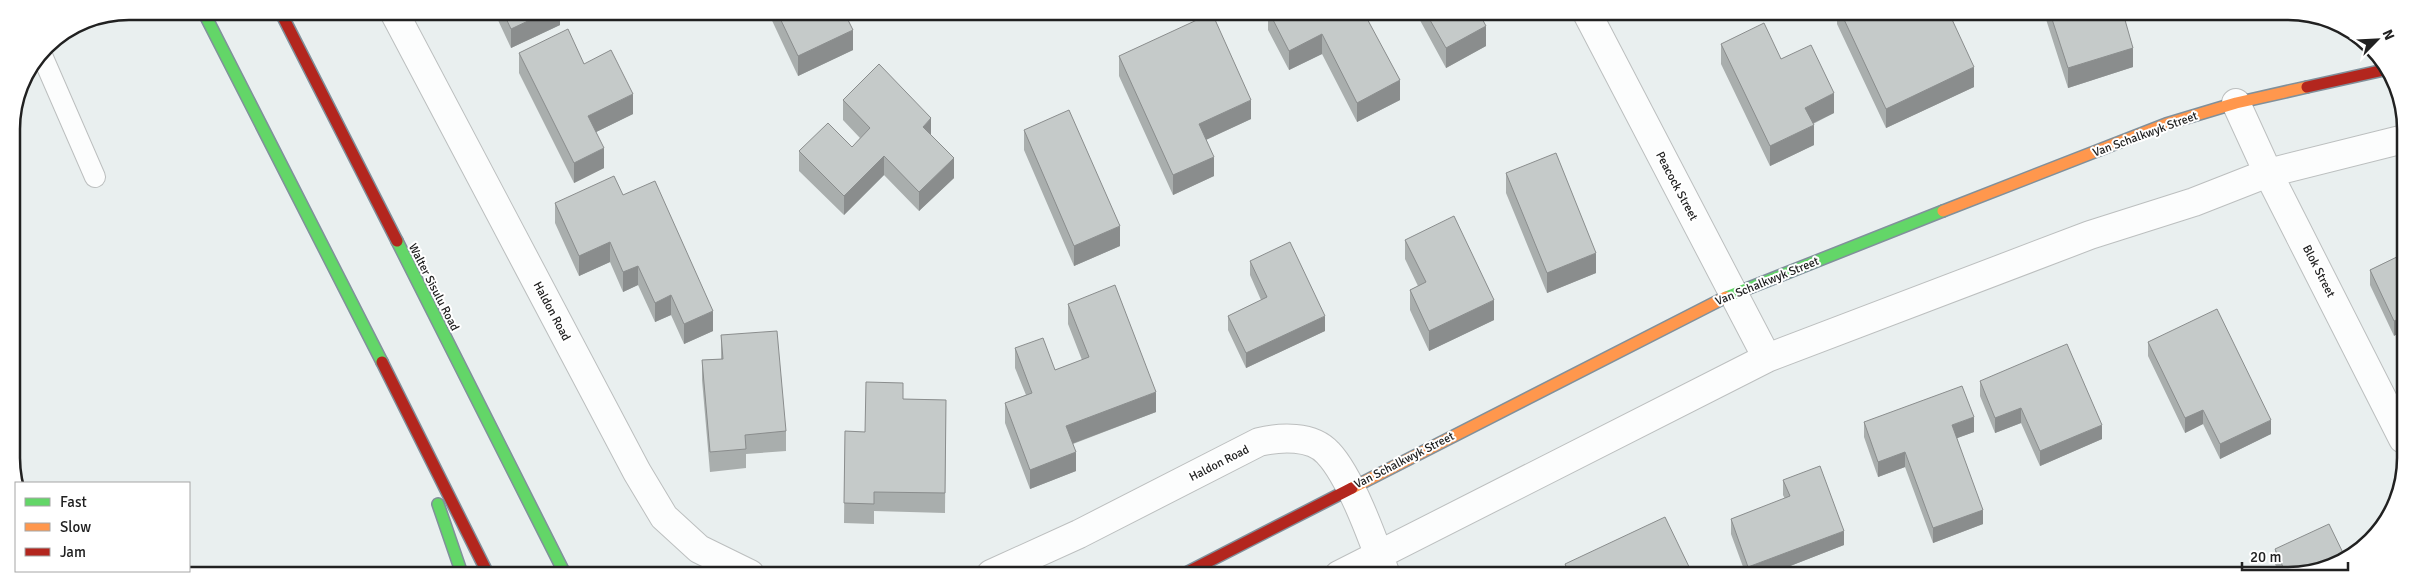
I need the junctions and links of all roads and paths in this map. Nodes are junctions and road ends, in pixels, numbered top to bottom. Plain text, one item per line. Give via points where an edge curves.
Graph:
1 (208, 20) edge
2 (285, 20) edge
3 (398, 20) edge
4 (1591, 20) edge
5 (44, 61) edge
6 (2380, 71) edge
7 (2236, 103) junction
8 (2397, 141) edge
9 (2268, 173) junction
10 (95, 177) dead end
11 (1733, 292) junction
12 (1767, 358) junction
13 (404, 404) junction
14 (2397, 427) edge
15 (1350, 487) junction
16 (542, 531) junction
17 (1382, 565) edge
18 (460, 567) edge
19 (485, 567) edge
20 (561, 567) edge
21 (567, 567) edge
22 (736, 567) edge
23 (1006, 567) edge
24 (1197, 567) edge

1 - 13 main road
2 - 16 main road, Walter Sisulu Road
3 - 22 street, Haldon Road via 637,472 664,517 699,549
4 - 11 street, Peacock Street
5 - 10 lane
6 - 7 main road, Van Schalkwyk Street
7 - 9 street, Blok Street
7 - 11 main road, Van Schalkwyk Street via 2166,124
8 - 9 street
9 - 12 street via 2194,202 2090,235
9 - 14 street, Blok Street
11 - 12 street, Peacock Street
11 - 15 main road, Van Schalkwyk Street
12 - 17 street
13 - 18 main road
13 - 19 main road
15 - 17 street, Haldon Road
15 - 23 street, Haldon Road via 1328,452 1309,442 1280,437 1259,442 1079,534
15 - 24 main road, Van Schalkwyk Street
16 - 20 main road, Walter Sisulu Road
16 - 21 main road

